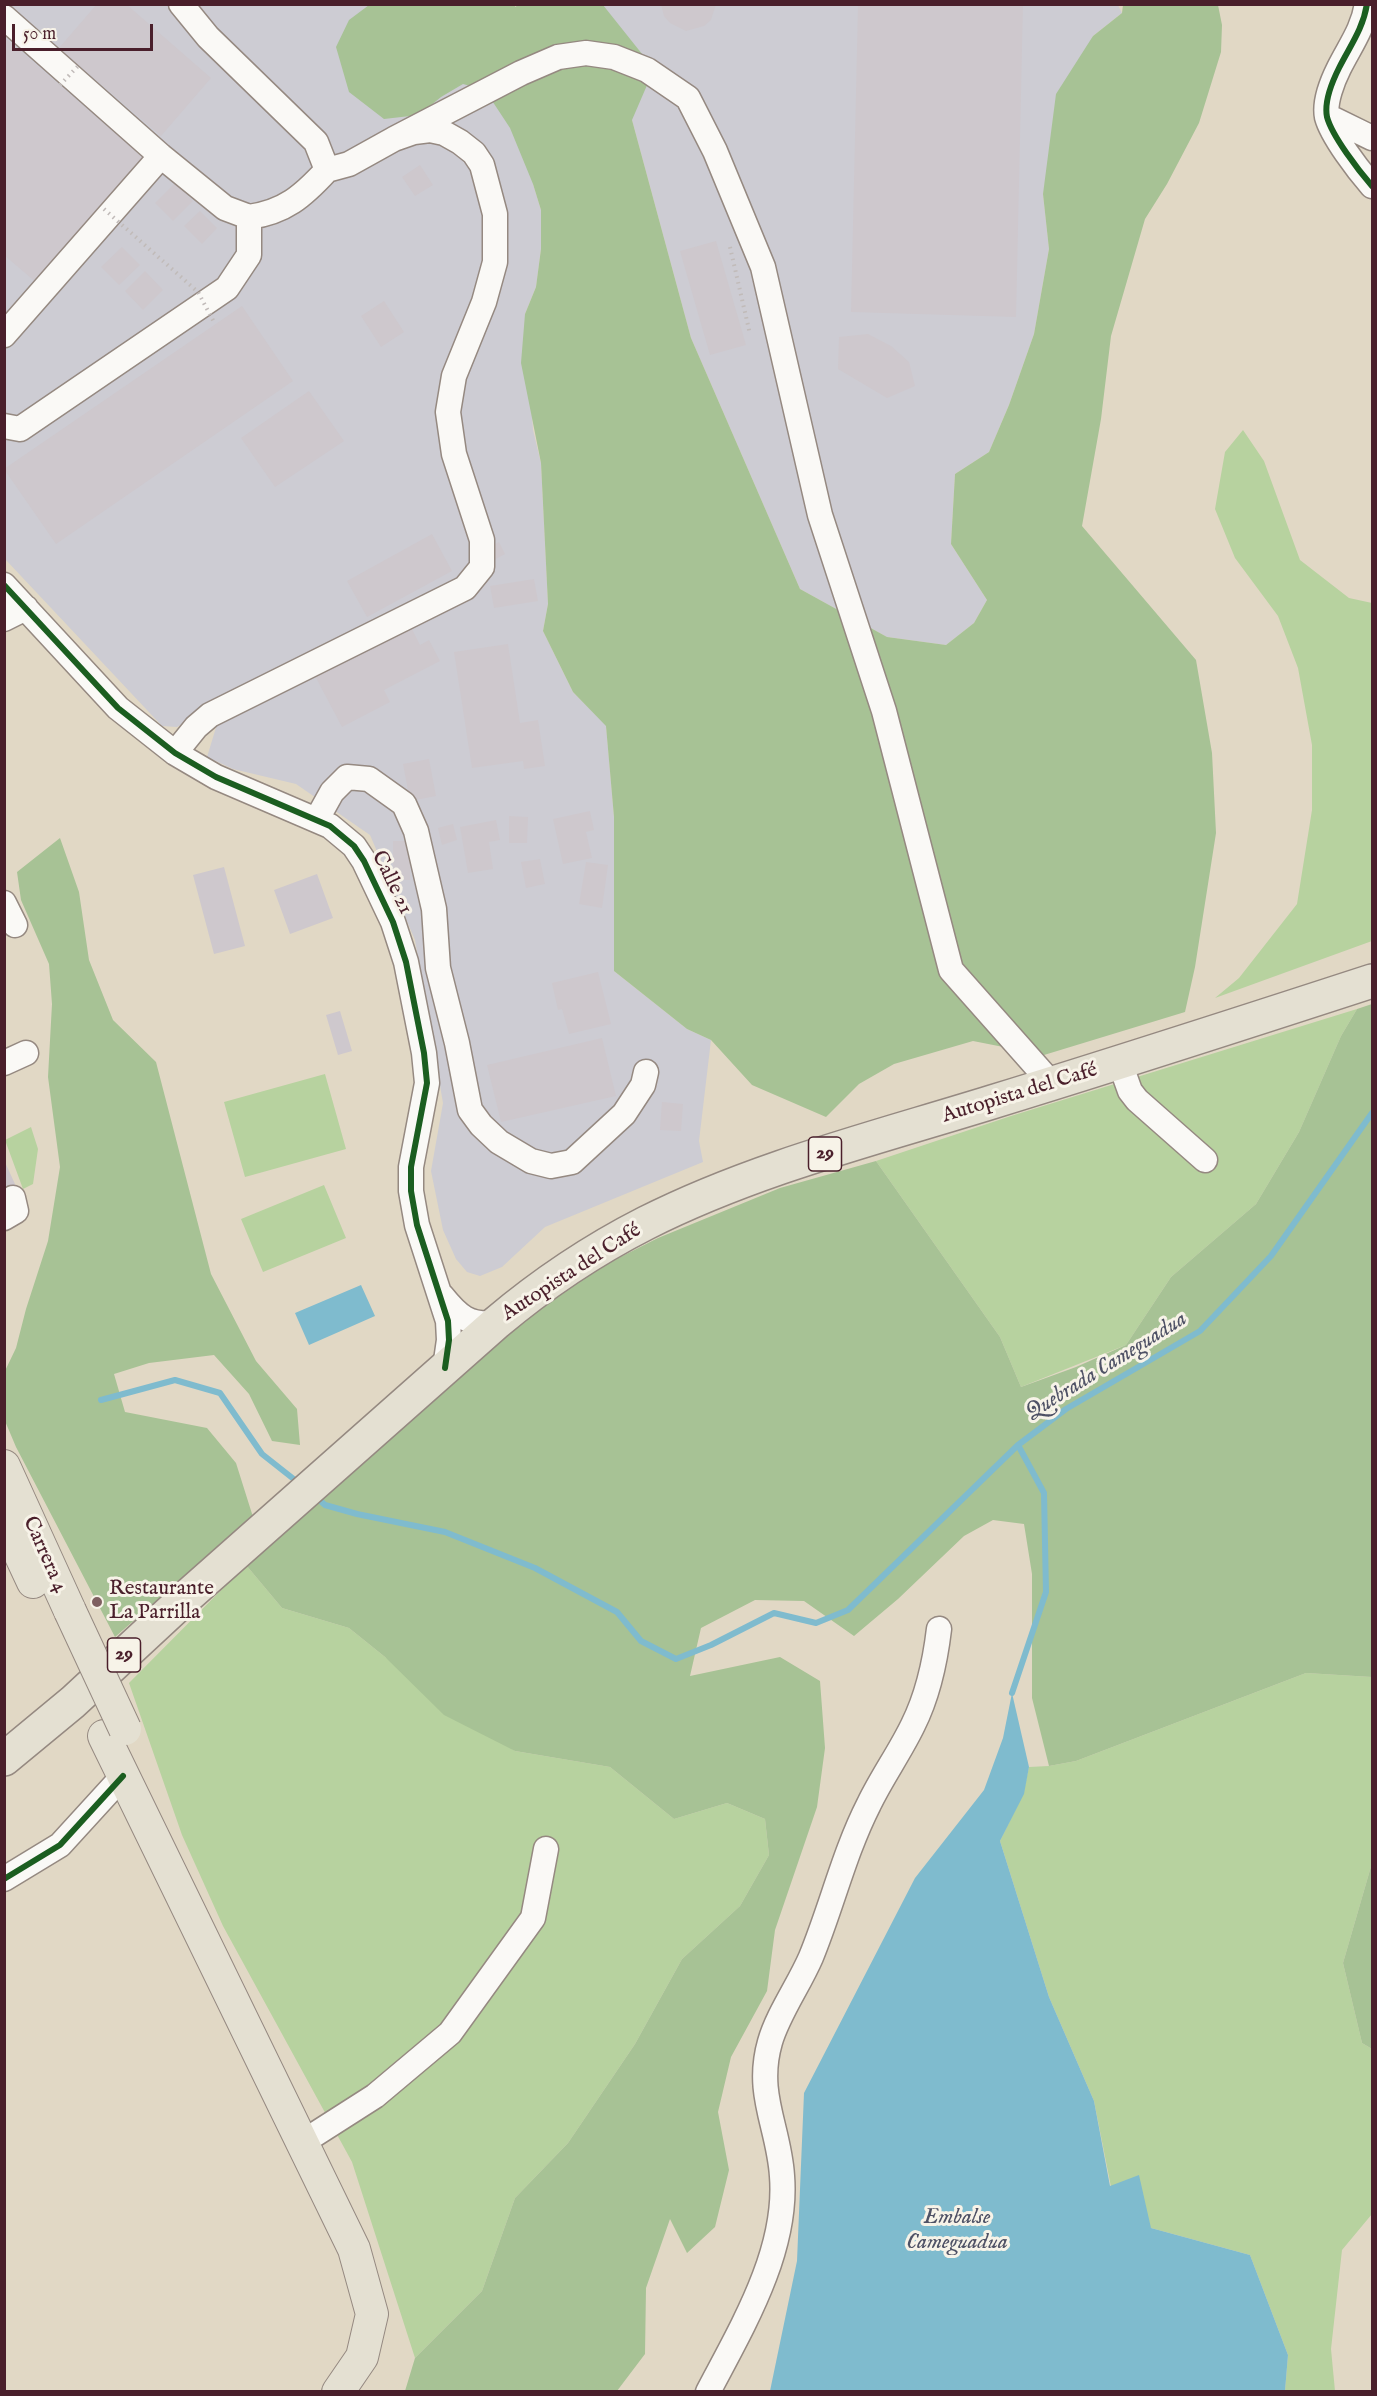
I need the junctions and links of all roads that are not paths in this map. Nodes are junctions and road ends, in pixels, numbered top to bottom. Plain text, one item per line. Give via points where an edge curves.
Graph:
1 (181, 4) edge
2 (1367, 4) edge
3 (4, 17) edge
4 (1365, 42) edge
5 (1327, 116) junction
6 (1372, 138) edge
7 (394, 139) junction
8 (161, 156) junction
9 (327, 170) junction
10 (1372, 186) edge
11 (249, 217) junction
12 (4, 335) edge
13 (4, 426) edge
14 (4, 585) edge
15 (15, 614) edge
16 (175, 753) junction
17 (316, 819) junction
18 (4, 903) edge
19 (15, 925) dead end
20 (1372, 981) edge
21 (26, 1053) dead end
22 (4, 1063) edge
23 (1120, 1063) junction
24 (646, 1072) dead end
25 (1052, 1084) junction
26 (1205, 1160) dead end
27 (441, 1294) junction
28 (496, 1323) junction
29 (444, 1368) junction
30 (4, 1466) edge
31 (4, 1520) edge
32 (61, 1617) junction
33 (939, 1629) dead end
34 (115, 1733) junction
35 (4, 1759) edge
36 (123, 1776) junction
37 (546, 1849) dead end
38 (4, 1879) edge
39 (174, 1881) junction
40 (303, 2142) junction
41 (338, 2391) edge
42 (708, 2391) edge

1 - 9 street via 208,37 316,142
2 - 4 street
3 - 8 street
4 - 5 street via 1340,68 1331,89
5 - 6 street
5 - 10 street
7 - 9 street via 350,164
7 - 16 street via 430,130 460,142 482,165 495,214 495,262 484,302 454,376 448,412 454,454 482,540 482,567 465,588 210,715
7 - 25 street via 558,57 586,53 614,57 647,70 688,98 715,151 763,267 820,515 884,711 951,970
8 - 11 street via 225,208
8 - 12 street
9 - 11 street via 306,192 281,209
11 - 13 street via 249,255 227,288 20,429
14 - 15 street, Calle 21
15 - 16 street, Calle 21 via 118,708
16 - 17 street, Calle 21 via 216,777
17 - 24 street via 332,792 347,777 369,779 404,804 416,831 434,909 438,968 470,1110 500,1142 531,1161 551,1166 572,1162 624,1114 643,1085
17 - 27 street, Calle 21 via 343,835 364,861 393,922 406,962 427,1083 411,1167 411,1191 417,1224
18 - 19 street
20 - 23 highway, Autopista del Café / 29
21 - 22 street
23 - 25 highway, Autopista del Café / 29
23 - 26 street via 1137,1100
25 - 28 highway, Autopista del Café / 29 via 825,1154 689,1204 610,1243
27 - 28 street, Calle 21 via 459,1315 470,1321
27 - 29 street, Calle 21 via 449,1340
28 - 29 highway, Autopista del Café / 29
29 - 35 highway, Autopista del Café / 29 via 73,1702
30 - 32 main road, Carrera 4
31 - 32 main road, Carrera 4
32 - 34 main road
33 - 42 street via 923,1702 868,1806 812,1955 770,2040 765,2093 780,2160 780,2222 769,2265
34 - 36 main road
34 - 39 main road
36 - 38 street via 60,1845
36 - 39 main road
37 - 40 street via 533,1918 450,2033 375,2096
39 - 40 main road
40 - 41 main road via 354,2249 372,2314 362,2357

